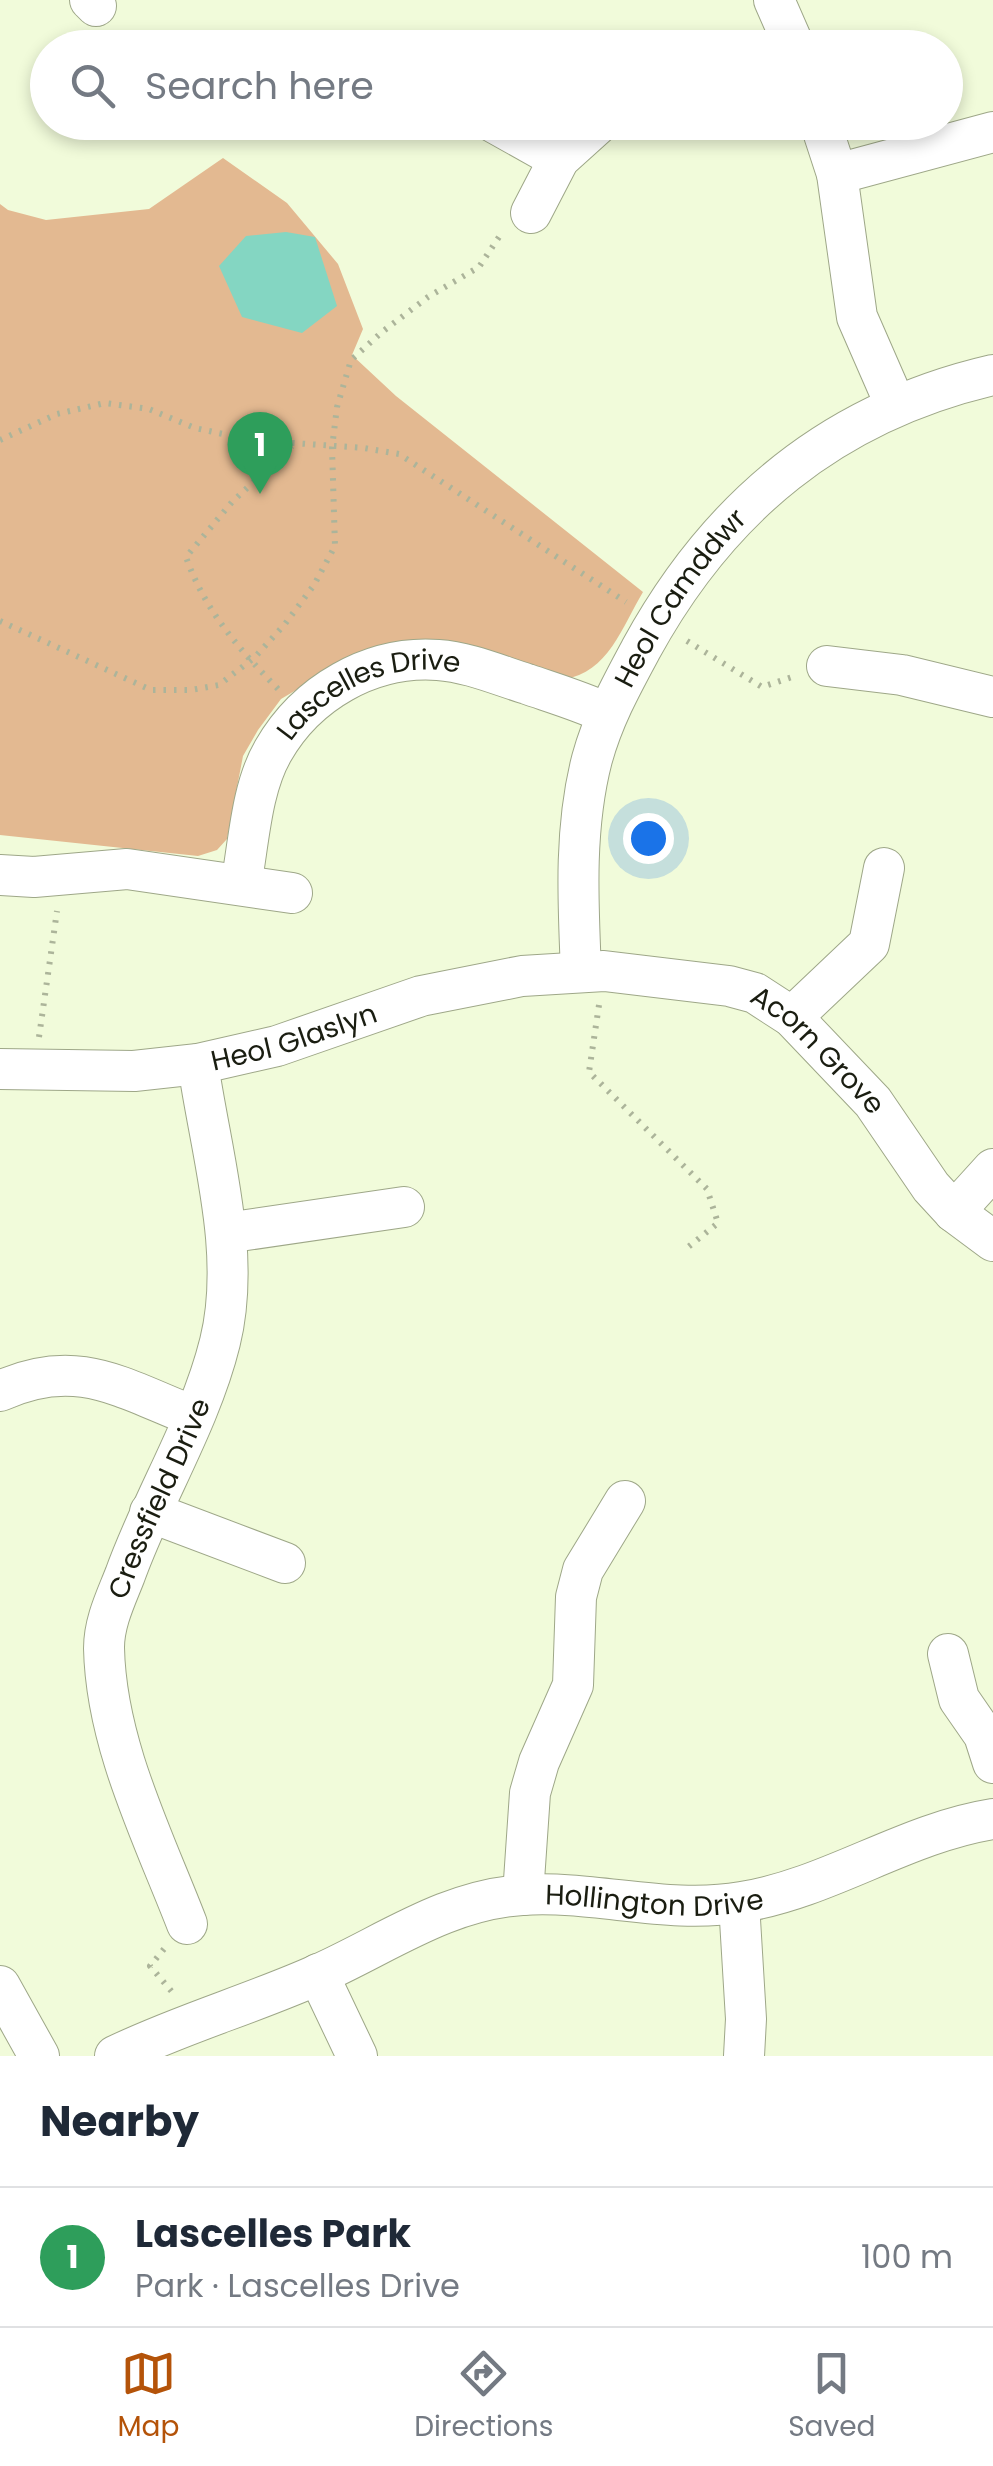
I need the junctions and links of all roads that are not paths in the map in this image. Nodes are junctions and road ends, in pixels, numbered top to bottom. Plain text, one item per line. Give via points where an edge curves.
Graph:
1 (774, 0) edge
2 (781, 30) edge
3 (993, 132) edge
4 (525, 140) edge
5 (580, 140) edge
6 (826, 140) edge
7 (559, 159) junction
8 (837, 174) junction
9 (531, 212) road end
10 (993, 374) edge
11 (895, 404) junction
12 (828, 666) road end
13 (993, 697) edge
14 (606, 713) junction
15 (884, 868) dead end
16 (0, 875) edge
17 (241, 885) junction
18 (292, 893) dead end
19 (592, 971) junction
20 (792, 1017) junction
21 (198, 1064) junction
22 (17, 1070) edge
23 (993, 1169) edge
24 (404, 1208) dead end
25 (954, 1212) junction
26 (226, 1233) junction
27 (993, 1241) edge
28 (0, 1391) edge
29 (194, 1416) junction
30 (625, 1500) dead end
31 (150, 1512) junction
32 (286, 1563) dead end
33 (948, 1654) dead end
34 (993, 1764) edge
35 (993, 1819) edge
36 (522, 1895) junction
37 (739, 1903) junction
38 (186, 1924) road end
39 (318, 1974) junction
40 (0, 1986) edge
41 (39, 2056) edge
42 (114, 2056) edge
43 (357, 2056) edge
44 (744, 2056) edge

1 - 2 street
3 - 8 street
4 - 7 street
5 - 7 street
6 - 8 street
7 - 9 street
8 - 11 street via 857,316
10 - 11 street, Heol Camddwr
11 - 14 street, Heol Camddwr via 822,445 745,506 656,622
12 - 13 street via 902,674
14 - 17 street, Lascelles Drive via 439,660 399,661 357,674 301,712 272,752
14 - 19 street, Heol Camddwr via 590,764 578,856
15 - 20 street via 869,944
16 - 17 street via 140,870
17 - 18 street
19 - 20 street, Acorn Grove via 729,986 755,993
19 - 21 street, Heol Glaslyn via 472,984
20 - 25 street, Acorn Grove via 873,1102
21 - 22 street, Heol Glaslyn
21 - 26 street, Cressfield Drive
23 - 25 street
24 - 26 street
25 - 27 street, Acorn Grove
26 - 29 street, Cressfield Drive via 228,1301
28 - 29 street via 50,1374 80,1375
29 - 31 street, Cressfield Drive
30 - 36 street via 576,1596 573,1686 530,1793
31 - 32 street
31 - 38 street, Cressfield Drive via 104,1647 122,1755
33 - 34 street via 959,1699 984,1736
35 - 37 street, Hollington Drive
36 - 37 street, Hollington Drive via 699,1907
36 - 39 street, Hollington Drive via 465,1905
37 - 44 street
39 - 42 street, Hollington Drive
39 - 43 street
40 - 41 street

